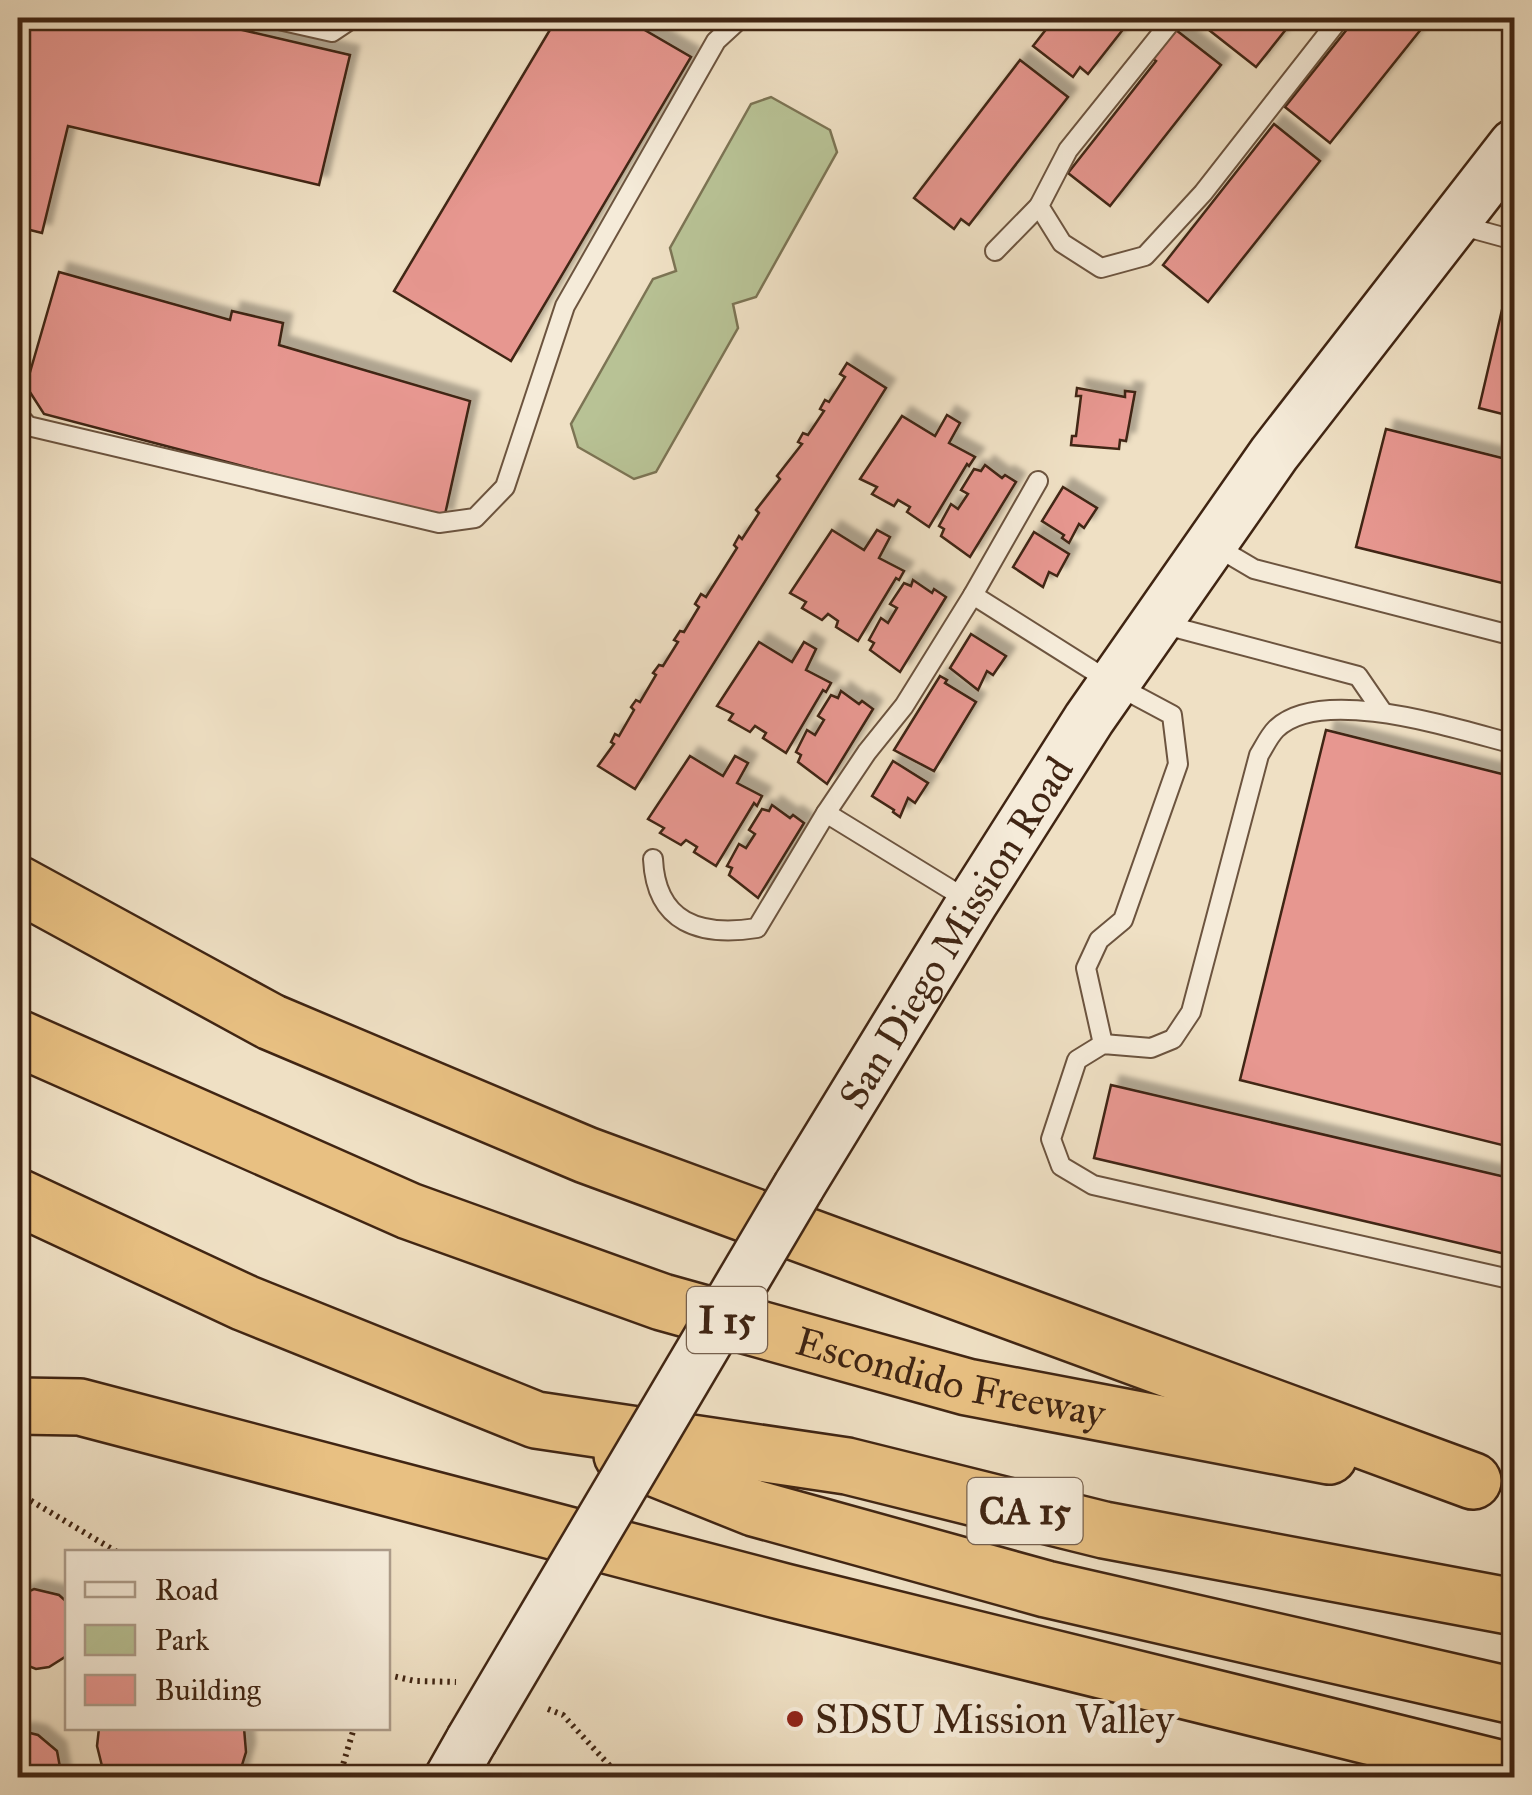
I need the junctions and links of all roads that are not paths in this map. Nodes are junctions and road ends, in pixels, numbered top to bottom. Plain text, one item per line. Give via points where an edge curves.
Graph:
1 (270, 18) edge
2 (353, 18) edge
3 (741, 18) edge
4 (1174, 18) edge
5 (1340, 18) edge
6 (1514, 145) edge
7 (1038, 206) junction
8 (1453, 224) junction
9 (1514, 240) edge
10 (995, 251) dead end
11 (18, 415) edge
12 (1038, 481) dead end
13 (1212, 544) junction
14 (973, 595) junction
15 (1157, 622) junction
16 (1514, 636) edge
17 (1114, 684) junction
18 (1382, 711) junction
19 (1514, 744) edge
20 (826, 814) junction
21 (652, 858) dead end
22 (18, 884) edge
23 (972, 902) junction
24 (18, 1038) edge
25 (1103, 1044) junction
26 (18, 1197) edge
27 (1514, 1280) edge
28 (18, 1406) edge
29 (536, 1420) junction
30 (1494, 1483) edge
31 (1514, 1607) edge
32 (1514, 1696) edge
33 (459, 1764) edge
34 (1514, 1772) edge

1 - 2 lane via 332,32
3 - 11 lane via 716,41 564,306 505,487 474,518 439,524 28,426
4 - 7 lane via 1068,150
5 - 7 lane via 1145,256 1101,268 1062,243
6 - 8 main road, San Diego Mission Road
7 - 10 lane
8 - 9 lane
8 - 13 main road, San Diego Mission Road
12 - 14 lane
13 - 15 main road, San Diego Mission Road
13 - 16 lane via 1254,569
14 - 17 lane
14 - 20 lane
15 - 17 main road, San Diego Mission Road
15 - 18 lane via 1358,676
17 - 23 main road, San Diego Mission Road
17 - 25 lane via 1172,715 1178,764 1123,920 1099,940 1086,968
18 - 19 lane
18 - 25 lane via 1335,710 1277,728 1259,755 1192,1012 1174,1039 1151,1048
20 - 21 lane via 757,928 697,929 672,913
20 - 23 lane
22 - 30 highway via 270,1022 586,1155
23 - 33 main road, San Diego Mission Road, bridge
24 - 30 highway, Escondido Freeway / I 15 via 409,1211 662,1302 967,1387
25 - 27 lane via 1076,1060 1051,1139 1061,1166 1093,1185
26 - 29 highway via 245,1303
28 - 34 highway via 80,1407 785,1592
29 - 31 highway, CA 15 via 847,1466 1104,1530
29 - 32 highway via 754,1508 1046,1589

